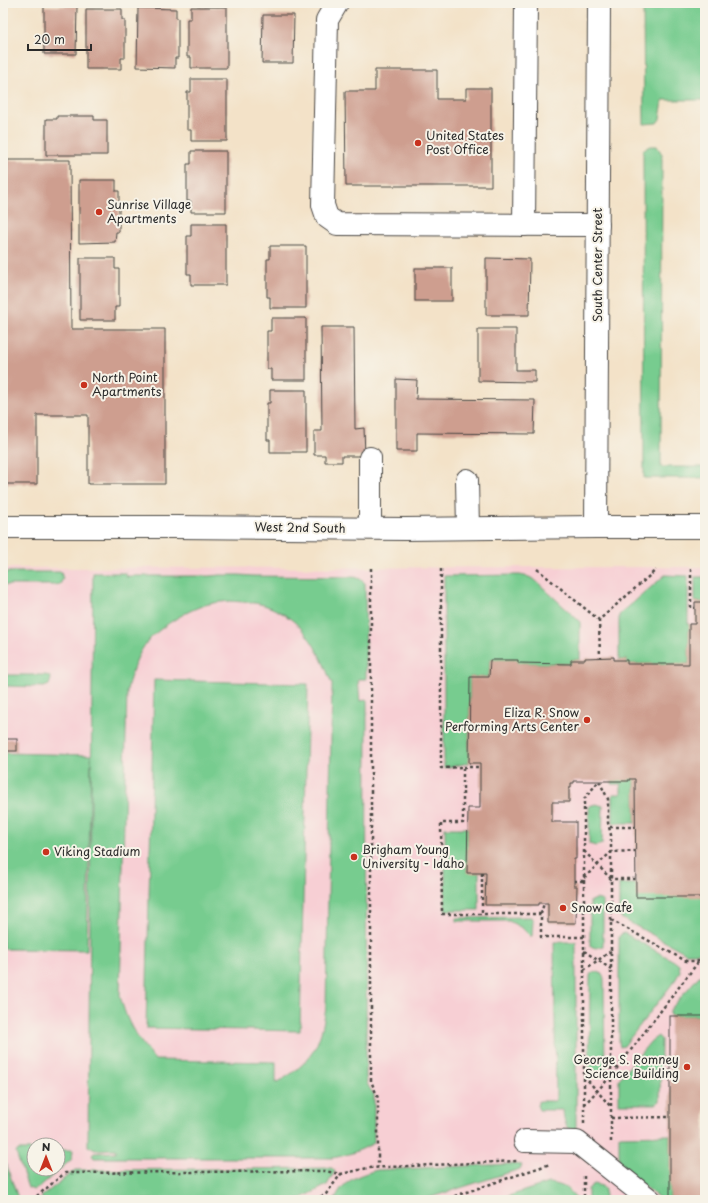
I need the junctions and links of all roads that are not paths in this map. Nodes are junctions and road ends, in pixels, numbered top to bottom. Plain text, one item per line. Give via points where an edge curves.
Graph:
1 (337, 3) edge
2 (526, 3) edge
3 (599, 3) edge
4 (524, 225) junction
5 (598, 225) junction
6 (370, 458) dead end
7 (467, 480) dead end
8 (3, 527) edge
9 (596, 527) junction
10 (705, 527) edge
11 (370, 528) junction
12 (468, 528) junction
13 (522, 1151) road end
14 (650, 1200) edge

1 - 4 street via 327,20 324,205 326,217 338,224
2 - 4 street
3 - 5 street, South Center Street
4 - 5 street
5 - 9 street, South Center Street
6 - 11 street
7 - 12 street
8 - 11 street, West 2nd South
9 - 10 street, West 2nd South
9 - 12 street, West 2nd South
11 - 12 street, West 2nd South
13 - 14 street via 577,1142

